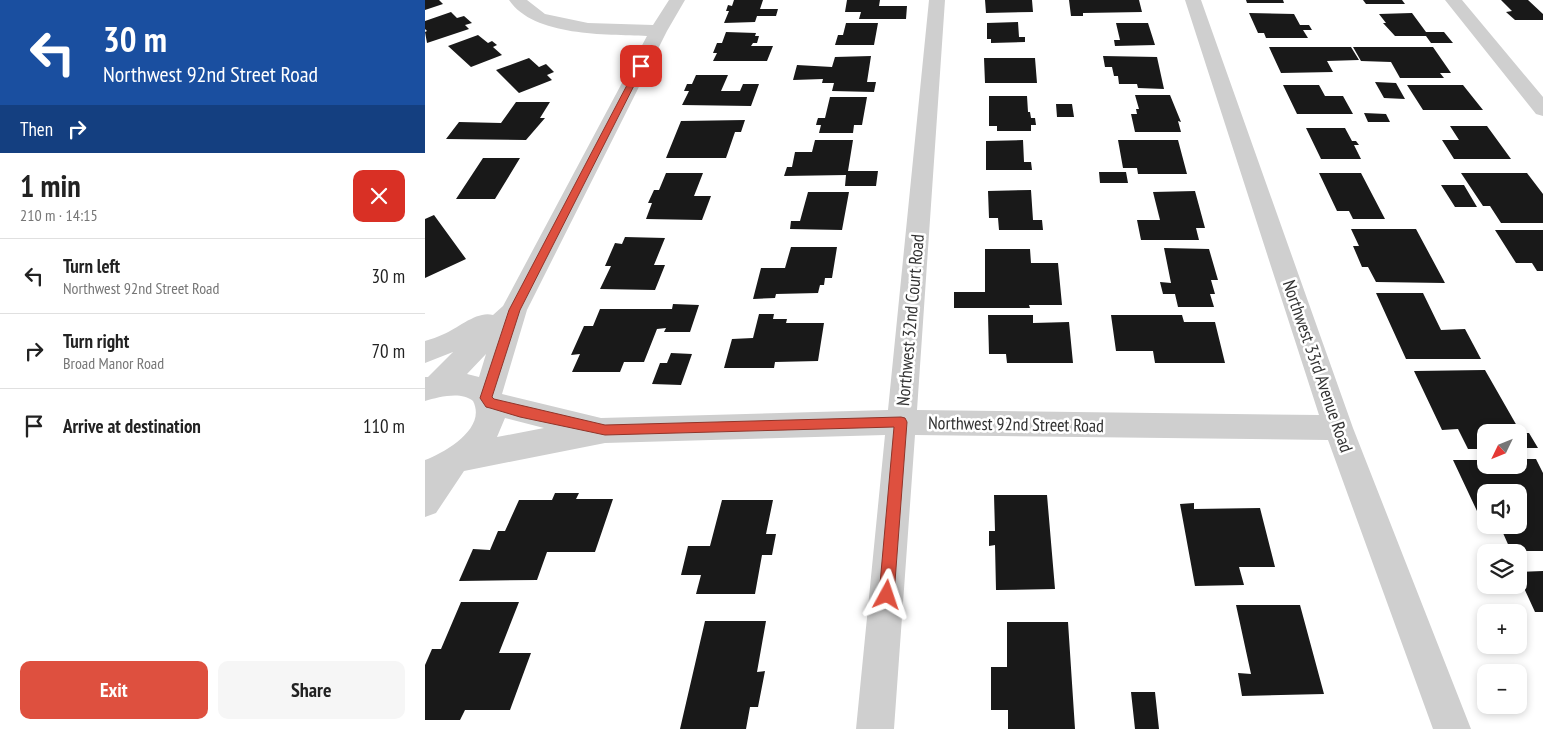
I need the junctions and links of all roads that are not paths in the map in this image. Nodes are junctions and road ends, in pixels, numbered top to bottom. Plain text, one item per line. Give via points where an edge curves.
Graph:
1 (517, 0) edge
2 (677, 0) edge
3 (937, 0) edge
4 (1193, 0) edge
5 (1455, 3) edge
6 (659, 31) junction
7 (1543, 110) edge
8 (514, 310) junction
9 (425, 352) edge
10 (431, 388) edge
11 (488, 400) junction
12 (901, 422) junction
13 (1338, 428) junction
14 (605, 430) junction
15 (445, 465) edge
16 (425, 503) edge
17 (875, 729) edge
18 (1452, 729) edge

1 - 6 street via 539,18 588,28
2 - 6 street
3 - 12 street, Northwest 32nd Court Road
4 - 13 street, Northwest 33rd Avenue Road
5 - 7 street
6 - 8 street
8 - 9 street via 455,341
8 - 10 street
8 - 11 street
10 - 11 street, Northwest 92nd Street Road via 453,384 470,386 482,392
11 - 14 street, Northwest 92nd Street Road
11 - 15 street via 490,418 483,433 470,449
12 - 13 street, Northwest 92nd Street Road
12 - 14 street, Northwest 92nd Street Road
12 - 17 street, Northwest 32nd Court Road
13 - 18 street, Northwest 33rd Avenue Road
14 - 15 street, Northwest 92nd Street Road via 505,448
15 - 16 street

